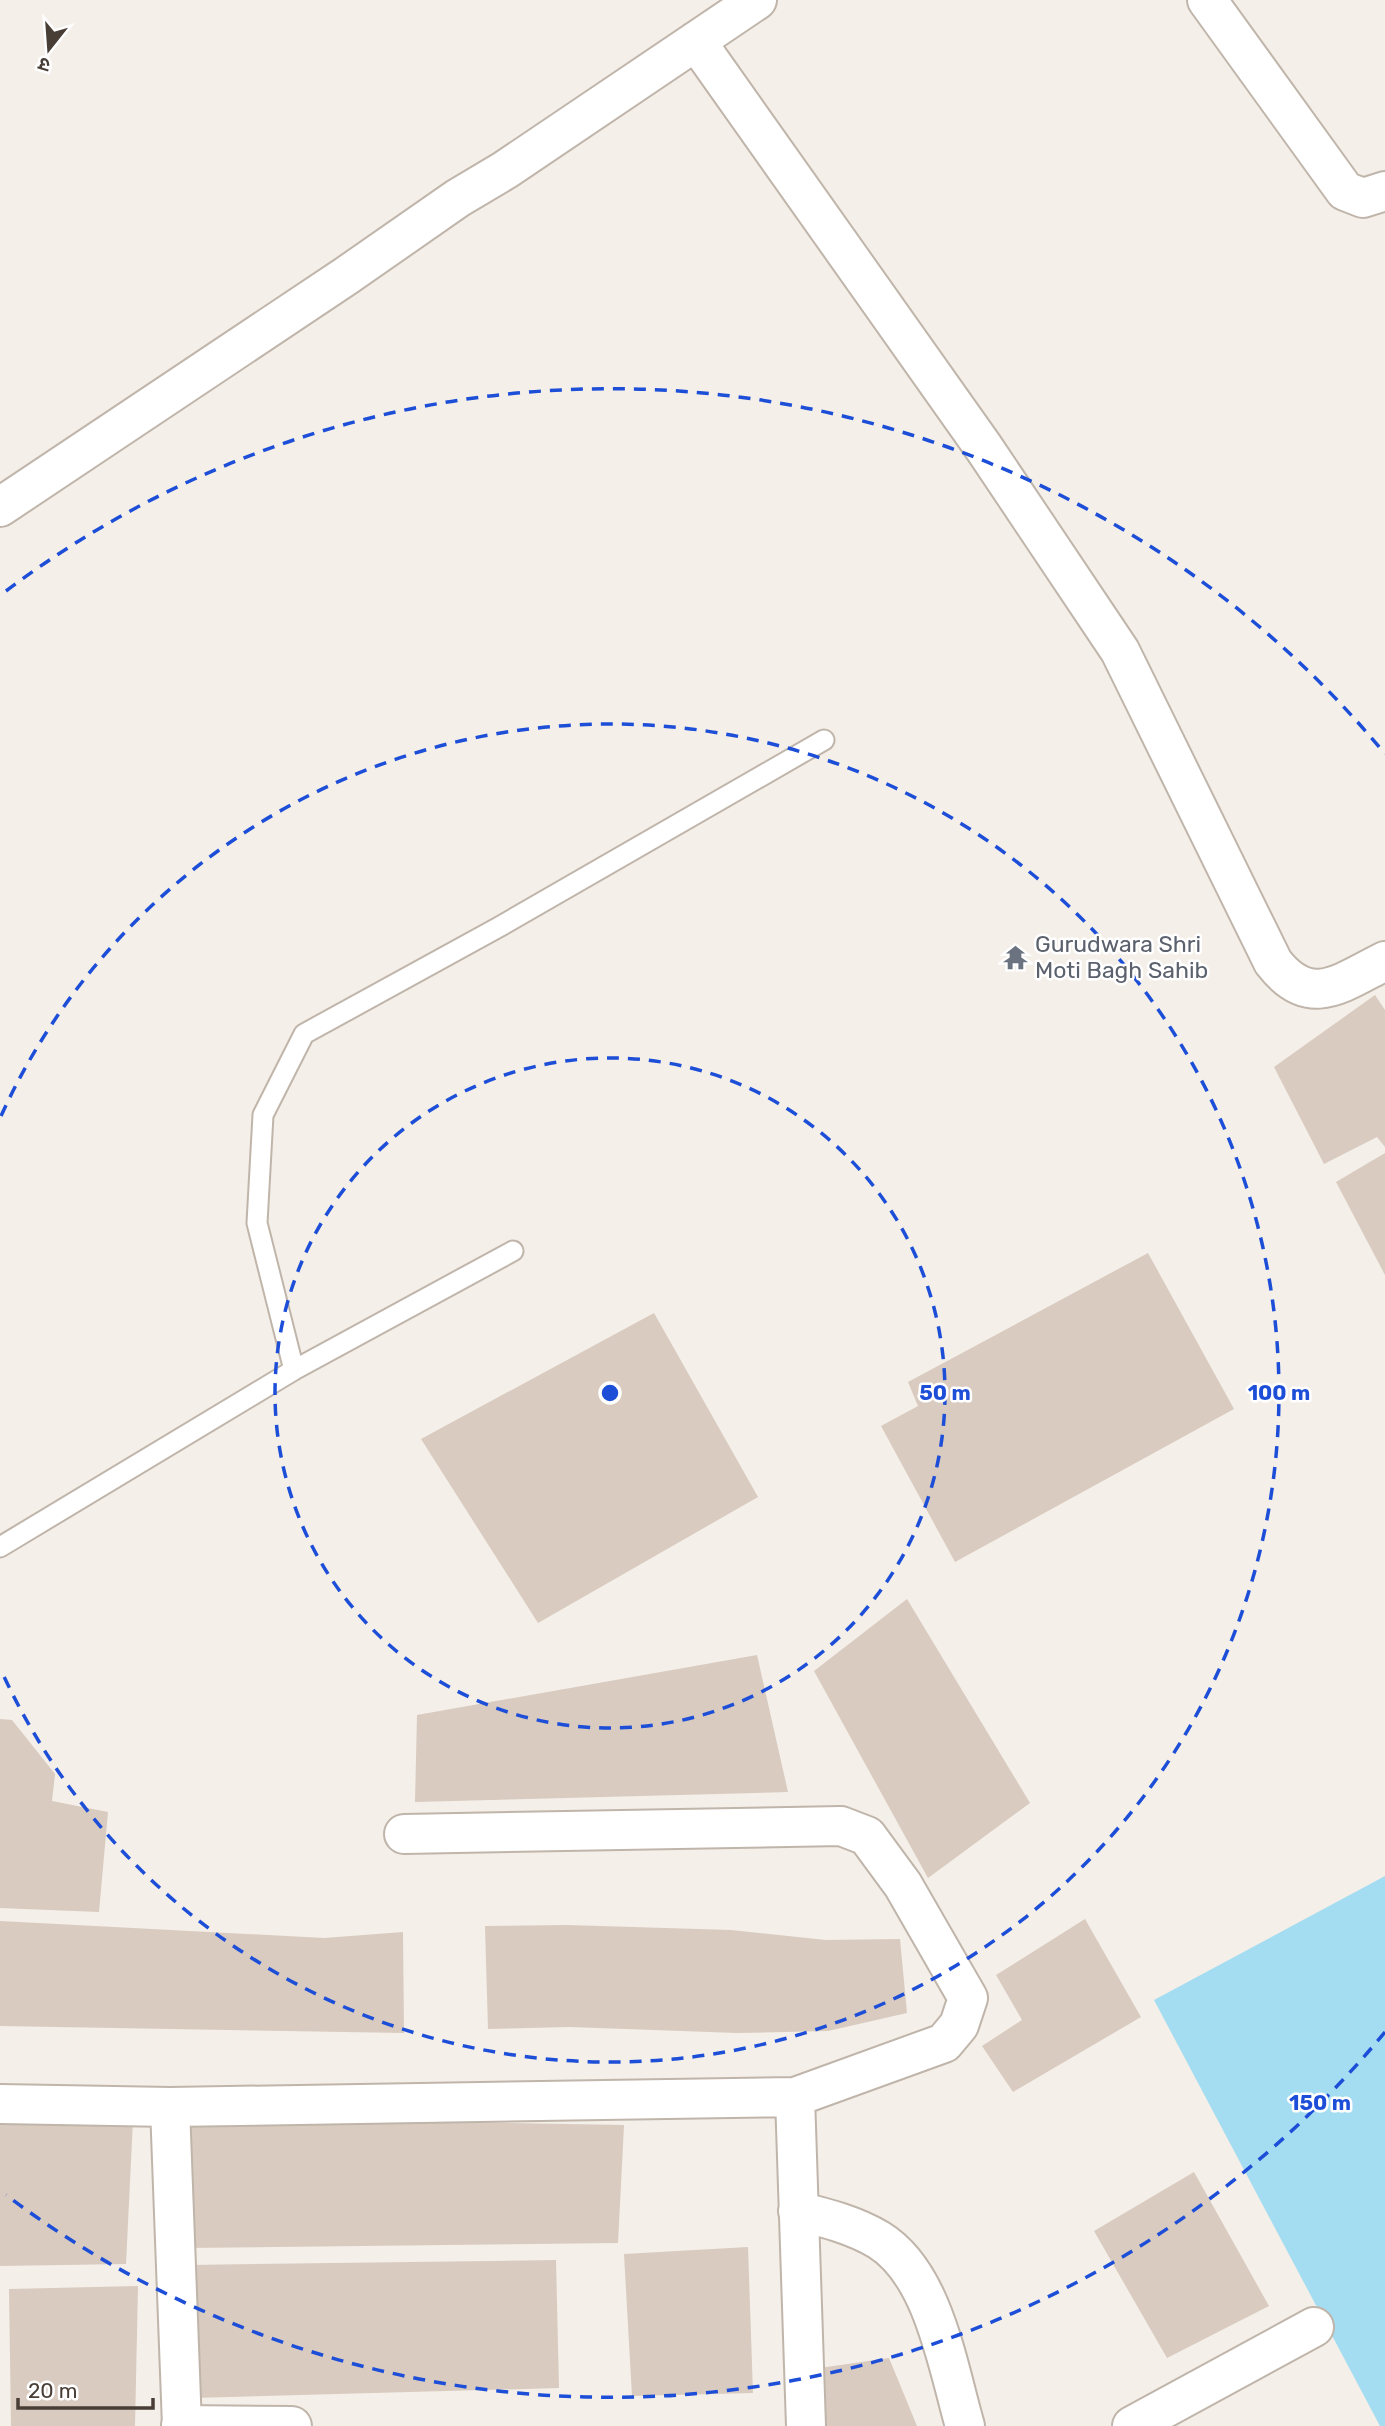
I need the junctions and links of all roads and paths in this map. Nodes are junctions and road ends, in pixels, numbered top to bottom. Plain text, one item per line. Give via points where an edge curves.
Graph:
1 (758, 0) edge
2 (1207, 0) edge
3 (696, 41) junction
4 (1385, 191) edge
5 (0, 507) edge
6 (824, 740) dead end
7 (1385, 961) edge
8 (513, 1251) dead end
9 (294, 1370) junction
10 (0, 1547) edge
11 (404, 1834) dead end
12 (795, 2097) junction
13 (0, 2104) edge
14 (170, 2107) junction
15 (798, 2211) junction
16 (1314, 2327) dead end
17 (181, 2425) edge
18 (292, 2426) edge
19 (806, 2426) edge
20 (965, 2426) edge
21 (1132, 2426) edge

1 - 3 street
2 - 4 street via 1345,191 1363,198
3 - 5 street
3 - 7 street via 984,448 1120,651 1273,962 1284,976 1305,989 1330,988
6 - 9 lane via 304,1034 263,1115 257,1223
8 - 9 lane
9 - 10 lane
11 - 12 street via 841,1826 867,1836 902,1885 968,1998 959,2025 944,2043
12 - 14 street
12 - 15 street
13 - 14 street
14 - 17 street
15 - 19 street
15 - 20 street via 844,2223 881,2241 910,2269 935,2321
16 - 21 street
17 - 18 street

